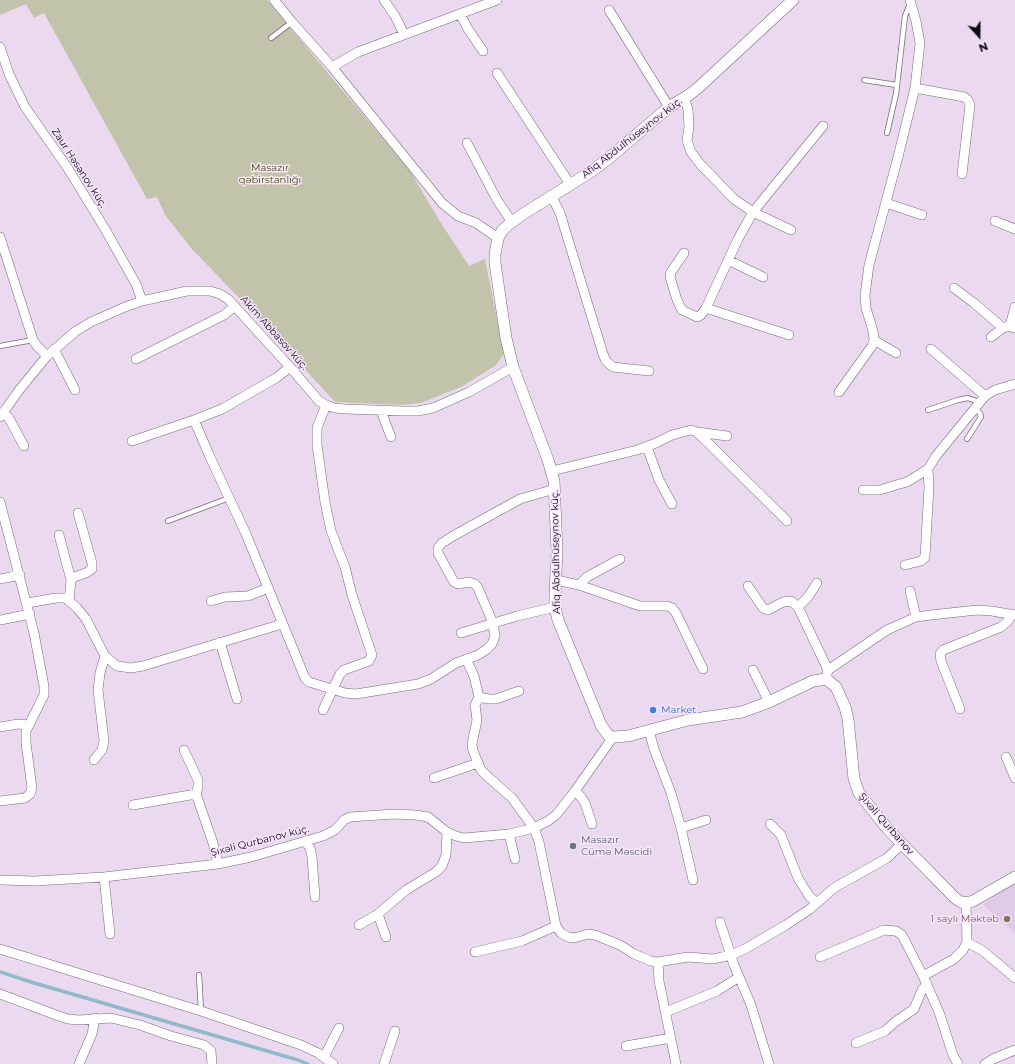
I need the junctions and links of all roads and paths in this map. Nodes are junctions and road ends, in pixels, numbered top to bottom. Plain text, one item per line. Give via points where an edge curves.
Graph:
1 (274, 0) edge
2 (384, 0) edge
3 (496, 0) edge
4 (793, 0) edge
5 (910, 1) edge
6 (608, 10) dead end
7 (460, 14) junction
8 (292, 22) junction
9 (404, 34) junction
10 (271, 38) dead end
11 (0, 47) edge
12 (483, 50) dead end
13 (332, 67) junction
14 (497, 73) dead end
15 (864, 80) dead end
16 (897, 85) junction
17 (915, 88) junction
18 (684, 98) junction
19 (669, 107) junction
20 (823, 126) dead end
21 (887, 133) dead end
22 (467, 143) dead end
23 (962, 174) dead end
24 (570, 184) junction
25 (551, 195) junction
26 (886, 203) junction
27 (753, 212) junction
28 (922, 215) dead end
29 (995, 221) dead end
30 (512, 222) junction
31 (1015, 229) edge
32 (791, 230) dead end
33 (0, 236) edge
34 (498, 238) junction
35 (684, 253) dead end
36 (728, 260) junction
37 (763, 277) dead end
38 (954, 288) dead end
39 (142, 301) junction
40 (236, 306) junction
41 (1015, 307) edge
42 (706, 308) junction
43 (1009, 328) edge
44 (789, 335) dead end
45 (991, 337) dead end
46 (33, 340) junction
47 (874, 340) junction
48 (0, 346) edge
49 (54, 349) junction
50 (931, 349) dead end
51 (896, 353) dead end
52 (47, 356) junction
53 (136, 359) dead end
54 (290, 367) junction
55 (513, 367) junction
56 (649, 371) dead end
57 (1015, 384) edge
58 (75, 390) dead end
59 (839, 392) dead end
60 (979, 402) junction
61 (326, 405) junction
62 (928, 410) dead end
63 (381, 411) junction
64 (1, 414) edge
65 (194, 420) junction
66 (697, 432) junction
67 (727, 436) dead end
68 (391, 437) dead end
69 (967, 439) dead end
70 (132, 441) dead end
71 (24, 446) dead end
72 (647, 447) junction
73 (928, 469) junction
74 (552, 471) junction
75 (554, 489) junction
76 (863, 490) dead end
77 (229, 498) junction
78 (0, 502) edge
79 (672, 504) dead end
80 (78, 513) dead end
81 (168, 521) dead end
82 (787, 521) dead end
83 (59, 535) dead end
84 (620, 559) dead end
85 (905, 565) dead end
86 (20, 575) junction
87 (0, 579) edge
88 (71, 580) junction
89 (556, 580) junction
90 (817, 583) dead end
91 (579, 585) junction
92 (748, 586) dead end
93 (268, 588) junction
94 (910, 591) dead end
95 (69, 601) junction
96 (210, 601) dead end
97 (27, 603) junction
98 (555, 607) junction
99 (798, 607) junction
100 (30, 614) junction
101 (1013, 614) edge
102 (916, 617) junction
103 (0, 620) edge
104 (493, 623) junction
105 (282, 624) junction
106 (461, 633) dead end
107 (220, 642) junction
108 (105, 656) junction
109 (466, 660) junction
110 (703, 670) dead end
111 (753, 670) dead end
112 (827, 674) junction
113 (332, 690) junction
114 (519, 691) dead end
115 (479, 697) junction
116 (236, 699) dead end
117 (769, 702) junction
118 (960, 709) dead end
119 (323, 710) dead end
120 (28, 725) junction
121 (0, 727) edge
122 (649, 730) junction
123 (613, 737) junction
124 (184, 750) dead end
125 (1006, 757) dead end
126 (94, 760) dead end
127 (478, 763) junction
128 (434, 778) dead end
129 (1015, 778) edge
130 (576, 791) junction
131 (196, 794) junction
132 (0, 801) edge
133 (133, 805) dead end
134 (706, 820) dead end
135 (592, 824) dead end
136 (770, 824) dead end
137 (534, 828) junction
138 (681, 828) junction
139 (447, 832) junction
140 (509, 834) junction
141 (306, 842) junction
142 (902, 844) junction
143 (515, 859) dead end
144 (218, 864) junction
145 (104, 877) junction
146 (1015, 877) edge
147 (0, 880) edge
148 (693, 880) dead end
149 (316, 897) dead end
150 (816, 902) junction
151 (966, 903) junction
152 (378, 914) junction
153 (720, 922) dead end
154 (359, 925) dead end
155 (556, 926) junction
156 (110, 934) dead end
157 (386, 938) dead end
158 (967, 942) junction
159 (0, 949) edge
160 (475, 952) dead end
161 (731, 955) junction
162 (820, 957) dead end
163 (658, 962) junction
164 (199, 975) dead end
165 (739, 977) junction
166 (1015, 978) edge
167 (925, 980) junction
168 (0, 994) edge
169 (201, 1011) junction
170 (666, 1012) junction
171 (95, 1018) junction
172 (338, 1028) dead end
173 (395, 1031) dead end
174 (671, 1038) junction
175 (856, 1043) dead end
176 (626, 1046) dead end
177 (1015, 1050) edge
178 (324, 1057) junction
179 (79, 1064) edge
180 (212, 1064) edge
181 (333, 1064) edge
182 (384, 1064) edge
183 (676, 1064) edge
184 (769, 1064) edge
185 (958, 1064) edge
186 (985, 1064) edge

1 - 8 street
2 - 9 street
3 - 7 street
4 - 18 street, Afiq Abdulhüseynov küç. via 711,77
5 - 16 lane via 905,16
5 - 17 street via 920,42
6 - 19 street
7 - 9 street
7 - 12 street
8 - 10 lane
8 - 13 street
9 - 13 street via 358,52
11 - 39 street, Zaur Həsənov küç. via 9,74 25,107 67,167 105,229 136,284
13 - 34 street via 442,203 458,216 476,223
14 - 24 street
15 - 16 lane
16 - 21 lane
17 - 23 street via 964,97 968,100 970,105
17 - 26 street
18 - 19 street, Afiq Abdulhüseynov küç.
18 - 27 street via 688,110 687,140 691,152 728,193
19 - 24 street, Afiq Abdulhüseynov küç. via 608,159
20 - 27 street
22 - 30 street
24 - 25 street, Afiq Abdulhüseynov küç.
25 - 30 street, Afiq Abdulhüseynov küç.
25 - 56 street via 560,213 606,361 613,367
26 - 28 street
26 - 47 street via 869,265 865,295
27 - 32 street
27 - 36 street
29 - 31 street
30 - 34 street, Afiq Abdulhüseynov küç.
33 - 46 street
34 - 55 street, Afiq Abdulhüseynov küç. via 495,263
35 - 42 street via 670,277 677,300 682,310 697,317
36 - 37 street
36 - 42 street
38 - 43 street
39 - 40 street, Akim Abbasov küç. via 187,291 210,291 220,294
39 - 49 street, Akim Abbasov küç. via 91,322
40 - 53 street via 224,315
40 - 54 street, Akim Abbasov küç.
41 - 43 street
42 - 44 street
43 - 45 street
46 - 48 lane
46 - 52 street
47 - 51 street
47 - 59 street
49 - 52 street, Akim Abbasov küç.
49 - 58 street
50 - 60 street
52 - 64 street, Akim Abbasov küç.
54 - 61 street, Akim Abbasov küç. via 319,401
54 - 65 street via 276,378 222,409
55 - 63 street via 469,392 433,408 418,411
55 - 74 street, Afiq Abdulhüseynov küç.
57 - 60 street via 995,390
60 - 62 lane via 968,398
60 - 69 lane via 981,417
60 - 73 street
61 - 63 street
61 - 113 street via 317,428 325,502 372,655 369,661 344,670
63 - 68 street
64 - 71 street via 9,418
65 - 70 street
65 - 77 street
66 - 67 street
66 - 72 street via 682,431
66 - 82 street
72 - 74 street
72 - 79 street via 659,480
73 - 76 street via 906,482 880,490
73 - 85 street via 925,557 921,561
74 - 75 street, Afiq Abdulhüseynov küç.
75 - 89 street, Afiq Abdulhüseynov küç.
75 - 104 street via 520,499 453,536 438,548 438,553 454,582 469,582 478,588
77 - 81 lane
77 - 93 street
78 - 86 street
80 - 88 street via 92,569
83 - 88 street
84 - 91 street via 587,577
86 - 87 street
86 - 97 street
88 - 95 street
89 - 91 street
89 - 98 street, Afiq Abdulhüseynov küç.
90 - 99 street
91 - 110 street via 640,606 672,608
92 - 99 street via 763,608 768,610 791,601
93 - 96 street via 248,596 225,597
93 - 105 street
94 - 102 street
95 - 97 street via 65,598 56,598
95 - 108 street via 86,619
97 - 100 street
98 - 104 street
98 - 123 street, Afiq Abdulhüseynov küç. via 563,634 601,725 608,735
99 - 112 street, Şixəli Qurbanov
100 - 103 street
100 - 120 street via 44,695
101 - 102 street via 977,610
101 - 118 street via 1001,627 943,650 940,654
102 - 112 street via 887,630
104 - 106 street
104 - 109 street via 495,636 492,644 478,655
105 - 107 street
105 - 113 street via 305,678 309,682
107 - 108 street via 131,668 117,666
107 - 116 street
108 - 126 street via 98,690 104,741 102,750
109 - 113 street via 418,684 356,694
109 - 115 street via 474,676
111 - 117 street
112 - 117 street
112 - 142 street, Şixəli Qurbanov via 845,707 854,779 859,793
113 - 119 street
114 - 115 street via 496,699
115 - 127 street via 475,705 477,720 472,744
117 - 122 street via 742,712 688,720
120 - 121 street
120 - 132 street via 26,743 32,788 30,794 25,798
122 - 123 street
122 - 138 street
123 - 130 street, Şıxəli Qurbanov küç.
124 - 131 street via 198,780
125 - 129 street
127 - 128 street
127 - 137 street via 487,776 512,798
130 - 135 street
130 - 137 street, Şıxəli Qurbanov küç. via 556,815
131 - 133 street
131 - 144 street
134 - 138 street
136 - 150 street via 781,835 798,878
137 - 140 street, Şıxəli Qurbanov küç.
137 - 155 street
138 - 148 street
139 - 140 street, Şıxəli Qurbanov küç. via 464,838
139 - 141 street, Şıxəli Qurbanov küç. via 428,817 416,815 350,817 335,830
139 - 152 street via 446,855 442,866 406,890
140 - 143 street
141 - 144 street, Şıxəli Qurbanov küç.
141 - 149 street via 312,857
142 - 150 street via 887,858 834,888
142 - 151 street, Şixəli Qurbanov via 955,898
144 - 145 street, Şıxəli Qurbanov küç.
145 - 147 street, Şıxəli Qurbanov küç. via 35,882
145 - 156 street
146 - 151 street
150 - 161 street via 786,925
151 - 158 street
152 - 154 street
152 - 157 street
153 - 161 street
155 - 160 street via 522,941
155 - 163 street via 568,937 595,934 634,954
158 - 166 street via 983,951
158 - 167 street via 954,959
159 - 169 street
161 - 163 street via 713,959 688,957
161 - 165 street
162 - 167 street via 884,930 896,931 902,935
163 - 170 street via 658,977
164 - 169 lane
165 - 170 street via 717,991
165 - 184 street via 751,1005
167 - 175 street via 914,1009 885,1031
167 - 185 street
168 - 171 street via 68,1019
169 - 178 street via 301,1045
170 - 174 street
171 - 179 street via 92,1034
171 - 180 street via 111,1018 140,1025 204,1045 211,1051
172 - 178 street
173 - 182 street
174 - 176 street
174 - 183 street
177 - 186 street
178 - 181 street

